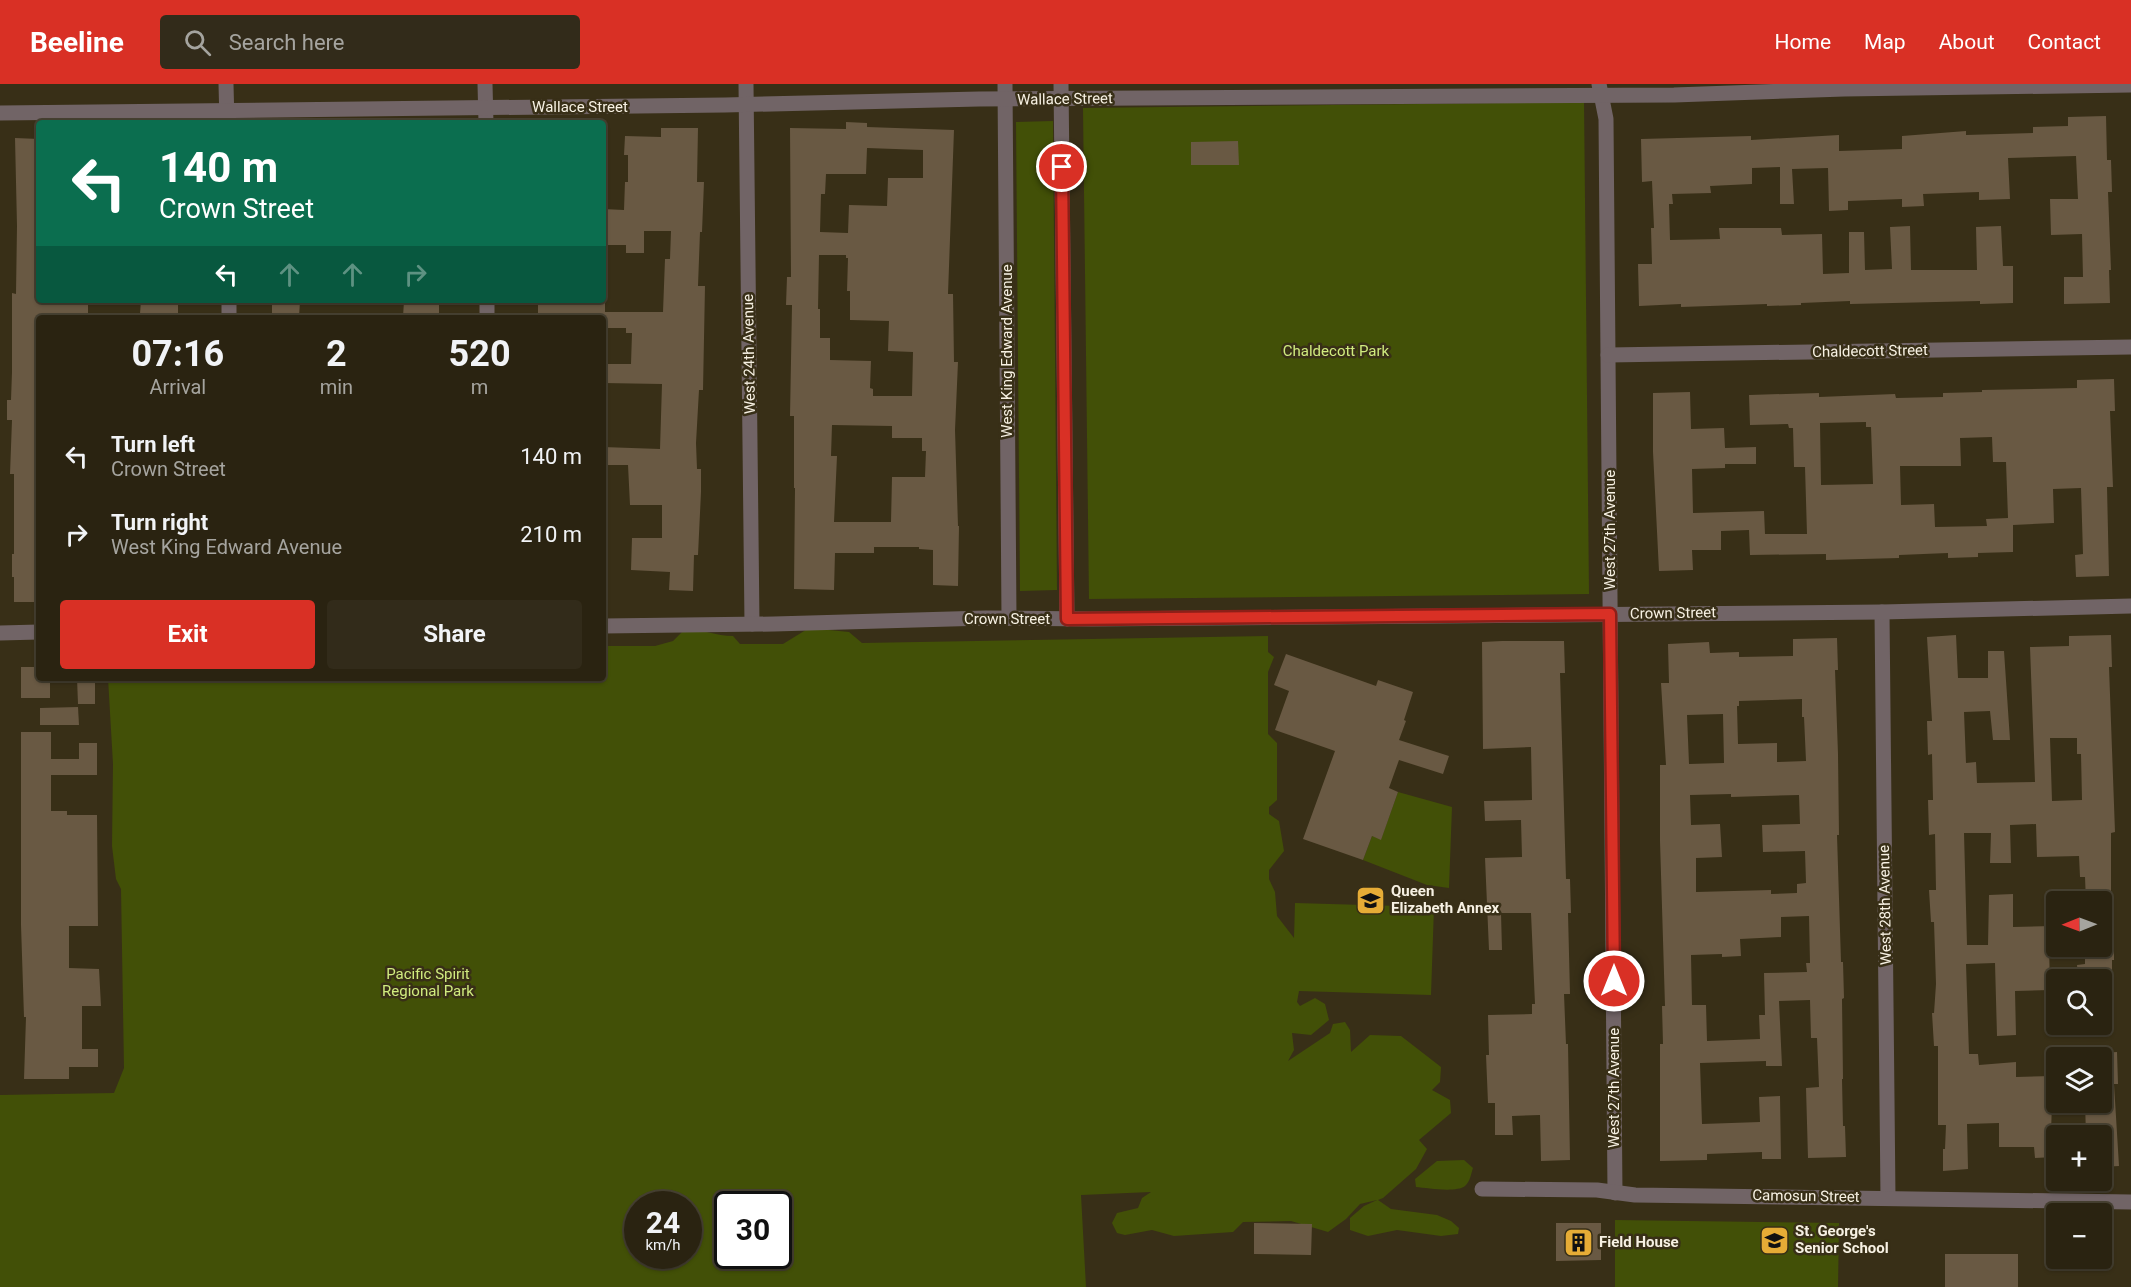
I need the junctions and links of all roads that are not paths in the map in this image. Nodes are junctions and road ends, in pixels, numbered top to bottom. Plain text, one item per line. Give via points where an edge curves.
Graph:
1 (226, 84) edge
2 (485, 84) edge
3 (746, 84) edge
4 (2131, 85) edge
5 (1601, 89) edge
6 (1333, 90) edge
7 (1061, 91) edge
8 (1005, 92) edge
9 (746, 104) junction
10 (0, 112) edge
11 (486, 115) edge
12 (227, 116) edge
13 (2131, 347) edge
14 (1608, 355) junction
15 (2131, 606) edge
16 (1882, 612) junction
17 (1610, 614) junction
18 (1009, 618) junction
19 (1067, 619) junction
20 (752, 624) junction
21 (606, 627) edge
22 (36, 632) edge
23 (0, 633) edge
24 (1482, 1190) dead end
25 (1615, 1193) junction
26 (1888, 1198) junction
27 (2131, 1202) edge

1 - 12 street
2 - 11 street
3 - 9 street, West 24th Avenue
4 - 5 street, Wallace Street
5 - 6 street, Wallace Street
5 - 14 street, West 27th Avenue via 1606,119
6 - 7 street, Wallace Street
7 - 8 street, Wallace Street
7 - 19 street
8 - 9 street, Wallace Street
8 - 18 street, West King Edward Avenue
9 - 11 street, Wallace Street
9 - 20 street, West 24th Avenue
10 - 12 street, Wallace Street
11 - 12 street, Wallace Street
13 - 14 street, Chaldecott Street
14 - 17 street, West 27th Avenue
15 - 16 street, Crown Street
16 - 17 street, Crown Street
16 - 26 street, West 28th Avenue
17 - 19 street, Crown Street
17 - 25 street, West 27th Avenue
18 - 19 street, Crown Street
18 - 20 street, Crown Street
20 - 21 street, Crown Street
22 - 23 street
24 - 25 street, Camosun Street
25 - 26 street, Camosun Street
26 - 27 street, Camosun Street

